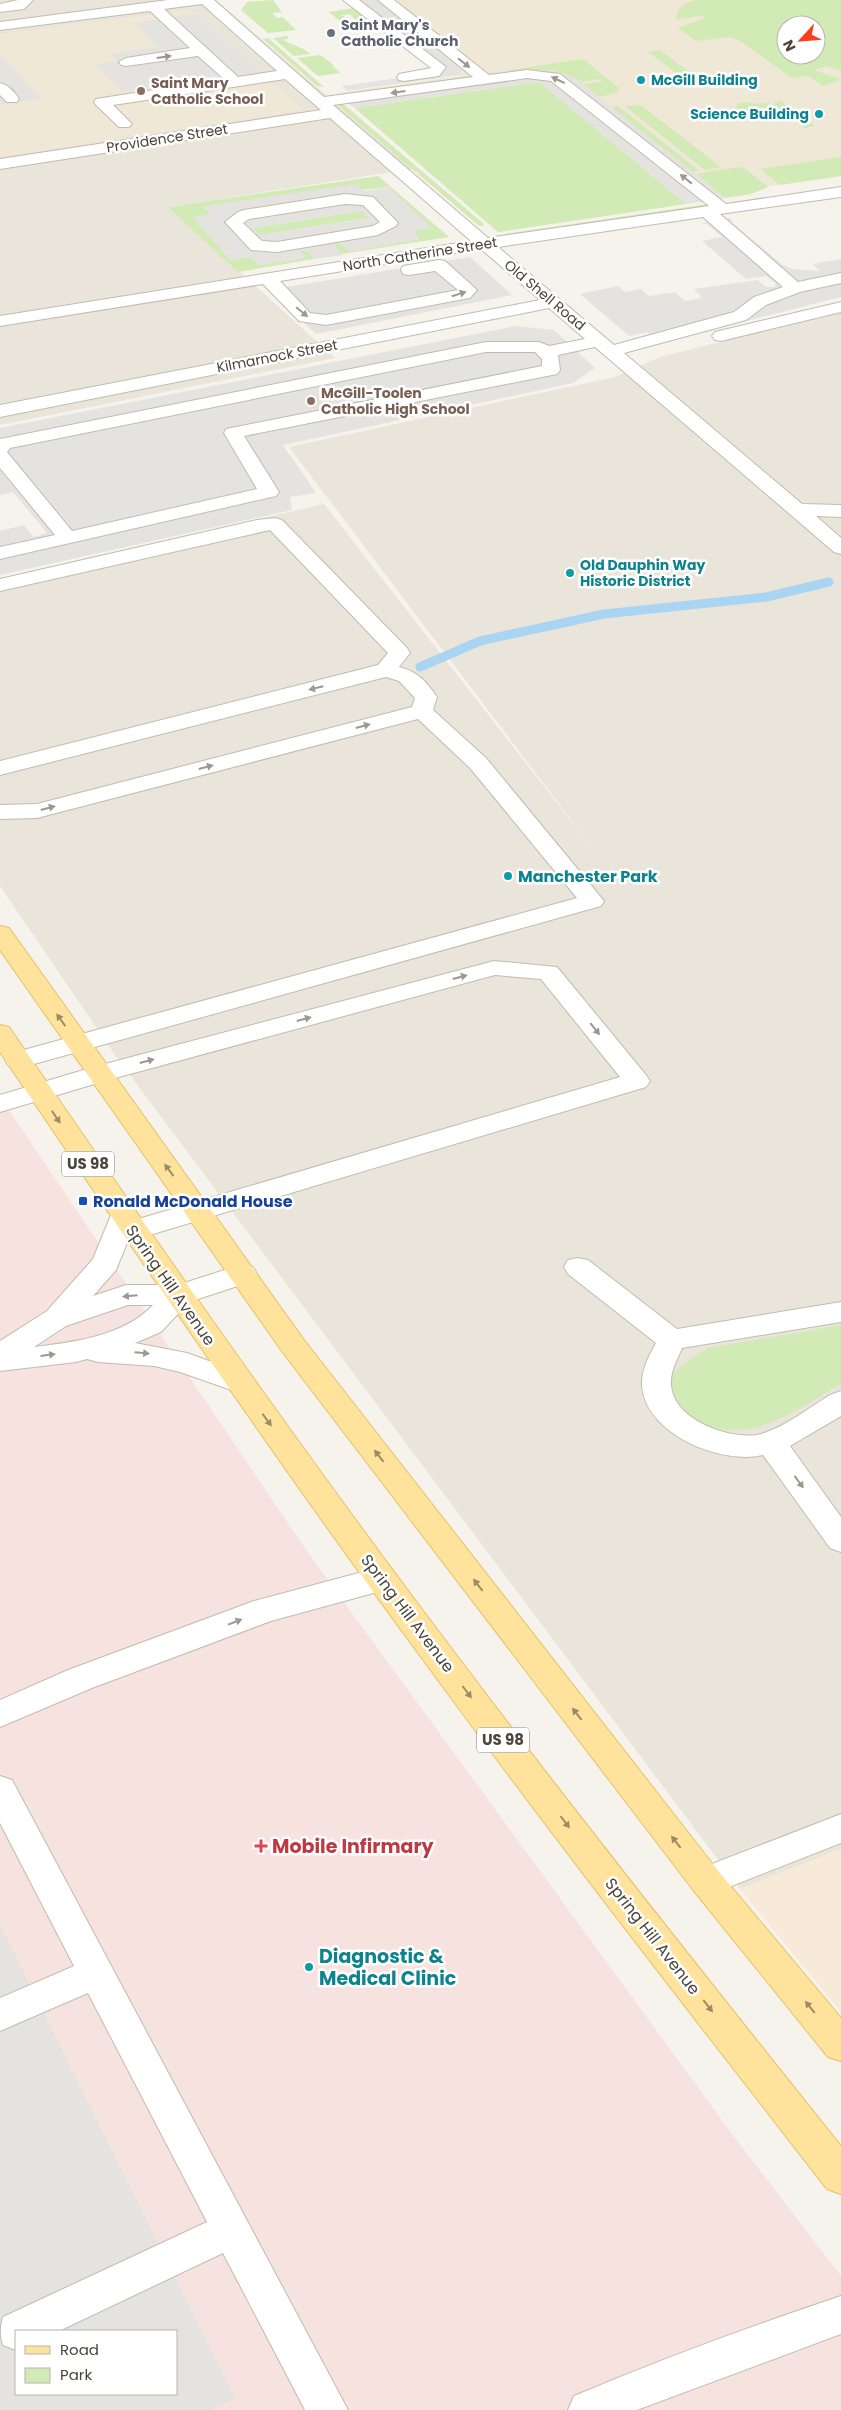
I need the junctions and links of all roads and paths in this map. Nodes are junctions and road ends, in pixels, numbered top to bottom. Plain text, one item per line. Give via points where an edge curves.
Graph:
1 (26, 0) edge
2 (200, 0) edge
3 (206, 0) edge
4 (350, 0) edge
5 (384, 0) edge
6 (0, 8) edge
7 (158, 11) junction
8 (0, 26) edge
9 (0, 38) edge
10 (202, 51) junction
11 (289, 74) junction
12 (486, 80) junction
13 (235, 82) junction
14 (0, 87) edge
15 (309, 90) junction
16 (157, 93) junction
17 (12, 99) dead end
18 (328, 107) junction
19 (124, 124) dead end
20 (0, 164) edge
21 (841, 192) edge
22 (724, 210) junction
23 (707, 212) junction
24 (314, 241) junction
25 (486, 244) junction
26 (440, 258) junction
27 (337, 267) junction
28 (274, 277) junction
29 (841, 278) edge
30 (795, 288) junction
31 (554, 302) junction
32 (841, 307) edge
33 (0, 321) edge
34 (612, 350) junction
35 (545, 352) junction
36 (0, 411) edge
37 (0, 449) edge
38 (0, 456) edge
39 (797, 510) junction
40 (841, 511) edge
41 (67, 537) junction
42 (841, 548) edge
43 (0, 552) edge
44 (0, 585) edge
45 (386, 670) junction
46 (422, 711) junction
47 (0, 768) edge
48 (0, 812) edge
49 (0, 933) edge
50 (0, 1032) edge
51 (78, 1043) junction
52 (18, 1060) junction
53 (100, 1074) junction
54 (39, 1090) junction
55 (0, 1104) edge
56 (197, 1210) junction
57 (128, 1223) junction
58 (578, 1267) dead end
59 (243, 1274) junction
60 (179, 1295) junction
61 (841, 1312) edge
62 (56, 1319) junction
63 (672, 1340) junction
64 (76, 1352) junction
65 (0, 1355) edge
66 (0, 1361) edge
67 (240, 1383) junction
68 (841, 1402) edge
69 (771, 1443) junction
70 (841, 1540) edge
71 (381, 1579) junction
72 (0, 1714) edge
73 (0, 1790) edge
74 (841, 1828) edge
75 (706, 1881) junction
76 (96, 1973) junction
77 (0, 2015) edge
78 (841, 2045) edge
79 (841, 2176) edge
80 (231, 2230) junction
81 (841, 2315) edge
82 (21, 2330) edge
83 (15, 2333) edge
84 (0, 2340) edge
85 (327, 2410) edge
86 (589, 2410) edge

1 - 6 street via 19,6
2 - 7 street
3 - 11 street, Old Shell Road
4 - 15 street via 438,70
5 -> 12 street
7 - 8 street
7 - 9 street
7 - 10 street
10 - 13 street
16 -> 10 street via 126,62
11 - 13 street
11 - 15 street, Old Shell Road
12 -> 18 street, Providence Street
22 -> 12 street, Providence Street via 555,77 541,74
13 - 16 street
14 - 17 street
15 - 18 street, Old Shell Road
16 - 19 street via 101,102
18 - 20 street, Providence Street
18 - 25 street, Old Shell Road
21 - 22 street, North Catherine Street
22 - 23 street, North Catherine Street
23 - 25 street, North Catherine Street
23 - 30 street
24 - 24 street via 277,247 256,246 233,222 244,214 345,199 367,200 390,223 378,230
24 - 27 street
25 - 26 street, North Catherine Street
25 - 31 street, Old Shell Road
26 - 27 street, North Catherine Street
26 - 28 street via 306,289 294,288
28 -> 26 street via 306,317 326,320 464,294 468,290
27 - 28 street, North Catherine Street
28 - 33 street, North Catherine Street
29 - 30 street
30 - 34 street via 760,301 740,316
31 - 34 street, Old Shell Road
31 - 36 street, Kilmarnock Street
32 - 34 street
34 - 35 street
34 - 39 street, Old Shell Road
35 - 37 street via 539,347 486,347 3,444
35 - 41 street via 551,357 551,370 233,433 269,492
38 - 41 street
39 - 40 street
39 - 42 street, Old Shell Road
41 - 43 street
44 - 45 street via 275,524 399,652
45 - 46 street via 408,676 426,697
45 -> 47 street
48 -> 46 street via 36,811
46 - 51 street via 478,764 592,900
51 -> 49 main road
50 - 52 main road, Spring Hill Avenue / US 98
51 - 52 street
51 - 53 main road
52 - 54 main road, Spring Hill Avenue / US 98
53 - 54 street
56 -> 53 main road
53 -> 56 street via 494,968 548,972 637,1080
54 - 55 street
54 -> 57 main road, Spring Hill Avenue / US 98
56 - 57 street
56 - 59 main road
57 - 60 main road, Spring Hill Avenue / US 98
57 - 62 street via 106,1263
58 - 63 street
59 - 60 street
75 -> 59 main road via 294,1347
60 -> 62 street via 126,1295
60 - 64 street via 151,1325
60 - 67 main road, Spring Hill Avenue / US 98
61 - 63 street
62 - 65 street
63 - 69 street via 658,1372 657,1390 664,1407 688,1431 715,1442 744,1447
66 -> 64 street
64 -> 67 street via 157,1354
67 -> 71 main road, Spring Hill Avenue / US 98
68 - 69 street
69 -> 70 street
72 -> 71 street via 80,1679 265,1610
71 -> 79 main road, Spring Hill Avenue / US 98 via 621,1896
73 - 76 street
74 - 75 street
78 -> 75 main road
76 - 77 street
76 - 80 street
80 - 82 street
80 - 85 street
81 - 86 street via 647,2384
83 - 84 street

